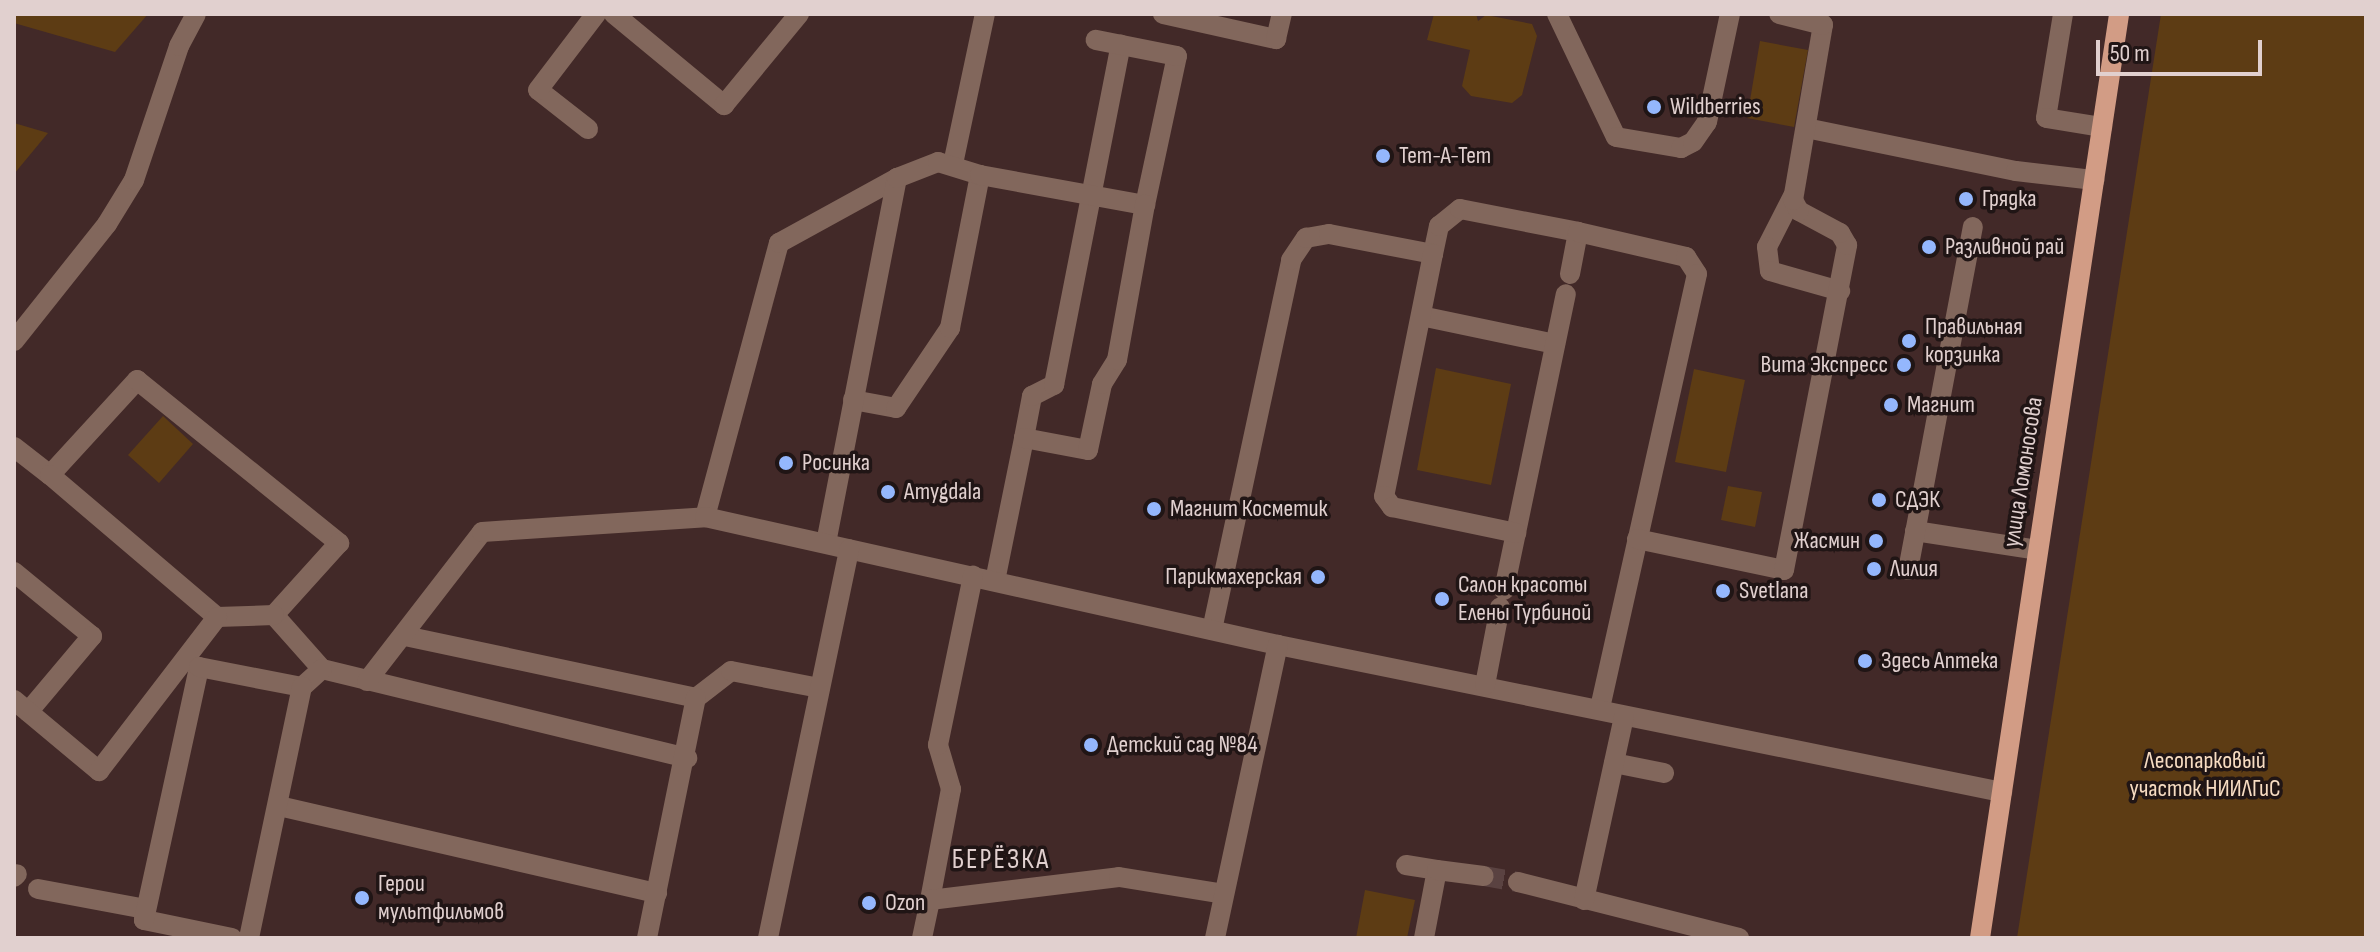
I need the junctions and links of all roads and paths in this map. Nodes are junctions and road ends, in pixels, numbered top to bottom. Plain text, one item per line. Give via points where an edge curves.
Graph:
1 (196, 14) edge
2 (596, 14) edge
3 (614, 14) edge
4 (799, 14) edge
5 (985, 14) edge
6 (1163, 14) edge
7 (1282, 14) edge
8 (1557, 14) edge
9 (1730, 14) edge
10 (1779, 14) edge
11 (2063, 14) edge
12 (2119, 14) edge
13 (1096, 40) dead end
14 (1121, 45) junction
15 (2102, 127) junction
16 (1806, 128) junction
17 (588, 129) dead end
18 (953, 164) junction
19 (980, 175) junction
20 (897, 178) junction
21 (2094, 180) junction
22 (1092, 195) junction
23 (1793, 196) junction
24 (1145, 205) junction
25 (1973, 227) dead end
26 (1578, 232) junction
27 (1433, 254) junction
28 (1840, 291) junction
29 (1421, 316) junction
30 (14, 341) edge
31 (1555, 344) junction
32 (853, 400) junction
33 (1024, 438) junction
34 (14, 447) edge
35 (50, 475) junction
36 (705, 517) junction
37 (1915, 531) junction
38 (1516, 533) junction
39 (1637, 539) junction
40 (826, 543) junction
41 (849, 549) junction
42 (2038, 550) junction
43 (1908, 570) dead end
44 (14, 572) edge
45 (973, 576) junction
46 (995, 581) junction
47 (274, 615) junction
48 (217, 617) junction
49 (1212, 630) junction
50 (405, 636) junction
51 (1278, 645) junction
52 (193, 662) junction
53 (322, 669) junction
54 (367, 681) junction
55 (1485, 685) junction
56 (302, 687) junction
57 (819, 688) junction
58 (696, 698) junction
59 (21, 706) edge
60 (1600, 709) junction
61 (1624, 717) junction
62 (687, 758) junction
63 (1614, 763) junction
64 (1664, 773) dead end
65 (2002, 792) junction
66 (279, 806) junction
67 (1406, 865) dead end
68 (1437, 870) junction
69 (1484, 876) tunnel mouth
70 (1518, 882) tunnel mouth
71 (38, 889) dead end
72 (657, 893) junction
73 (1224, 894) junction
74 (930, 900) junction
75 (1584, 900) junction
76 (146, 909) junction
77 (1729, 937) edge
78 (232, 938) edge
79 (249, 938) edge
80 (647, 938) edge
81 (768, 938) edge
82 (922, 938) edge
83 (1215, 938) edge
84 (1424, 938) edge
85 (1980, 938) edge

1 - 30 street via 179,46 134,180 107,224
2 - 17 street via 538,90
3 - 4 street via 724,105
5 - 18 street
6 - 7 street via 1276,39
8 - 9 street via 1616,137 1681,148 1693,142 1707,122
10 - 16 street via 1823,25
11 - 15 street via 2046,118
12 - 15 main road, улица Ломоносова
13 - 14 street
14 - 22 street
14 - 24 street via 1177,56
15 - 21 main road, улица Ломоносова
16 - 21 street via 2016,171
16 - 23 street
18 - 19 street
18 - 20 street via 922,165
19 - 22 street
19 - 32 street via 950,328 896,408
20 - 32 street
20 - 36 street via 779,243
21 - 42 main road, улица Ломоносова
22 - 24 street
22 - 33 street via 1054,385 1032,396
23 - 28 street via 1799,211 1844,238
23 - 28 street via 1767,247 1770,271
24 - 33 street via 1117,360 1102,384 1088,450
25 - 37 street
26 - 27 street via 1460,209 1439,226
26 - 31 street
26 - 39 street via 1686,257 1697,274
27 - 29 street
27 - 49 street via 1329,234 1306,238 1295,250
28 - 39 street via 1784,570
29 - 31 street
29 - 38 street via 1384,496 1392,507
31 - 38 street
32 - 40 street
33 - 46 street
34 - 35 street
35 - 47 street via 137,380 339,543
35 - 48 street
36 - 40 street
36 - 50 street via 482,532
37 - 42 street
37 - 43 street
38 - 55 street
39 - 60 street
40 - 41 street
41 - 45 street
41 - 57 street
42 - 65 main road, улица Ломоносова
44 - 59 street via 92,636
45 - 46 street
45 - 74 street via 938,745 951,789
46 - 49 street
47 - 48 street
47 - 53 street
48 - 52 street
49 - 51 street
50 - 54 street
50 - 58 street
51 - 55 street
51 - 73 street
52 - 56 street
52 - 59 street via 99,771
52 - 76 street
53 - 54 street
53 - 56 street
54 - 62 street
55 - 60 street
56 - 66 street
57 - 58 street via 731,671
57 - 81 street
58 - 62 street
60 - 61 street
61 - 63 street
61 - 65 street
62 - 72 street
63 - 64 street
63 - 75 street
65 - 85 main road, улица Ломоносова
66 - 72 street
66 - 79 street
67 - 68 street
68 - 69 street
68 - 84 street
70 - 75 street
71 - 76 street
72 - 80 street
73 - 74 street via 1119,877
73 - 83 street
74 - 82 street
75 - 77 street
76 - 78 street via 144,920

